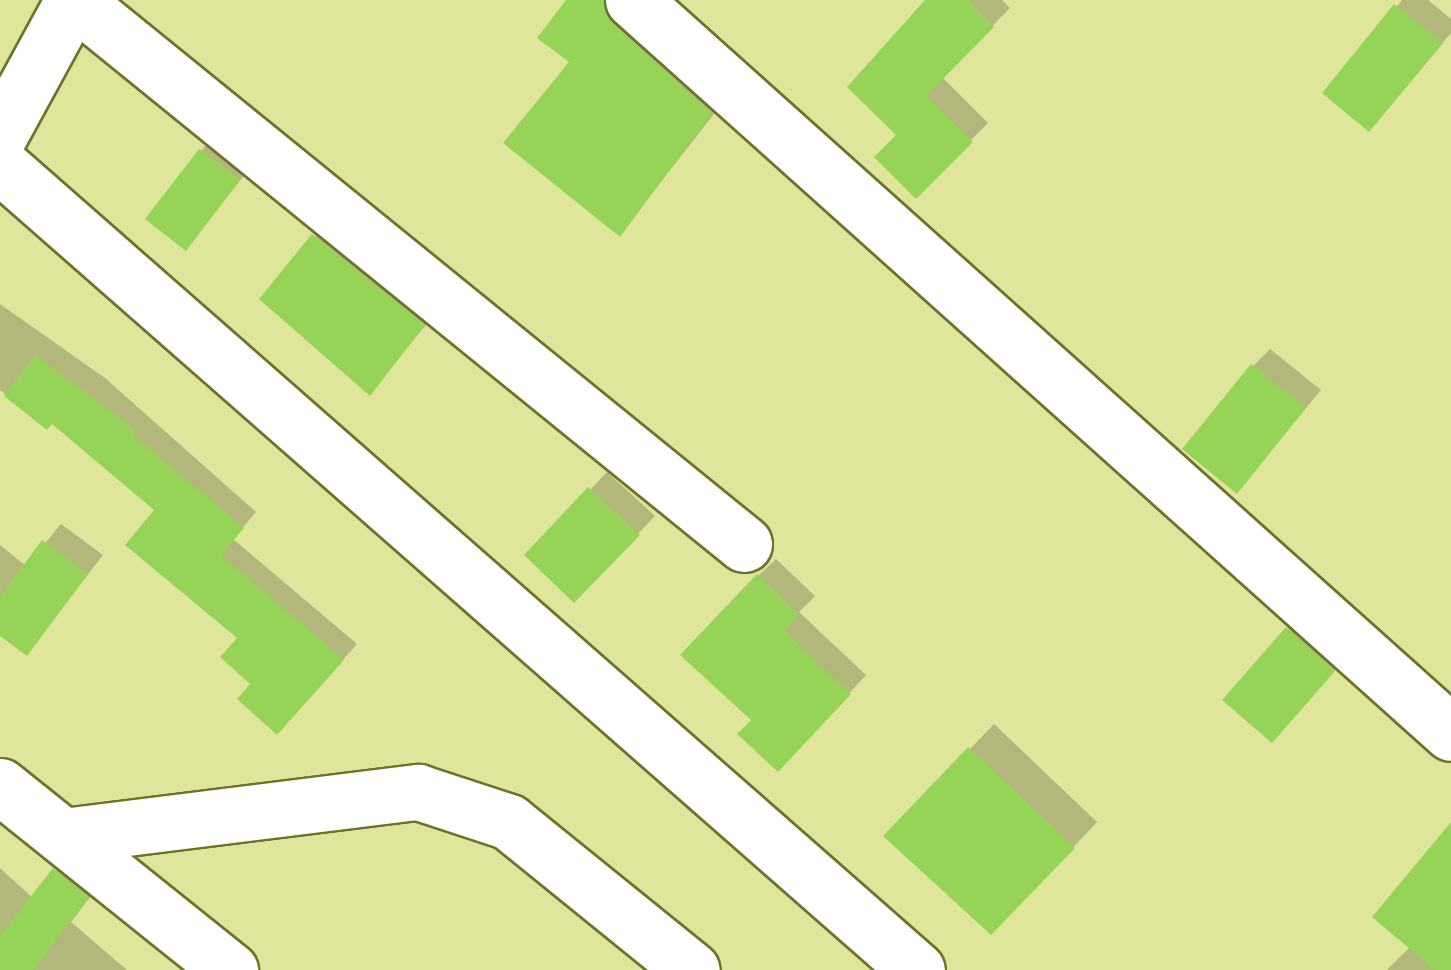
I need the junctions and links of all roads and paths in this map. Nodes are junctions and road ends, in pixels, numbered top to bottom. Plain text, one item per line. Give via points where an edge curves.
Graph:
1 (74, 0) edge
2 (633, 0) edge
3 (0, 134) edge
4 (0, 165) edge
5 (744, 544) dead end
6 (1451, 733) edge
7 (0, 786) edge
8 (63, 836) junction
9 (230, 970) edge
10 (692, 970) edge
11 (917, 970) edge

1 - 3 street
1 - 5 street
2 - 6 street
4 - 11 street
7 - 8 street
8 - 9 street
8 - 10 street via 418,792 509,822

